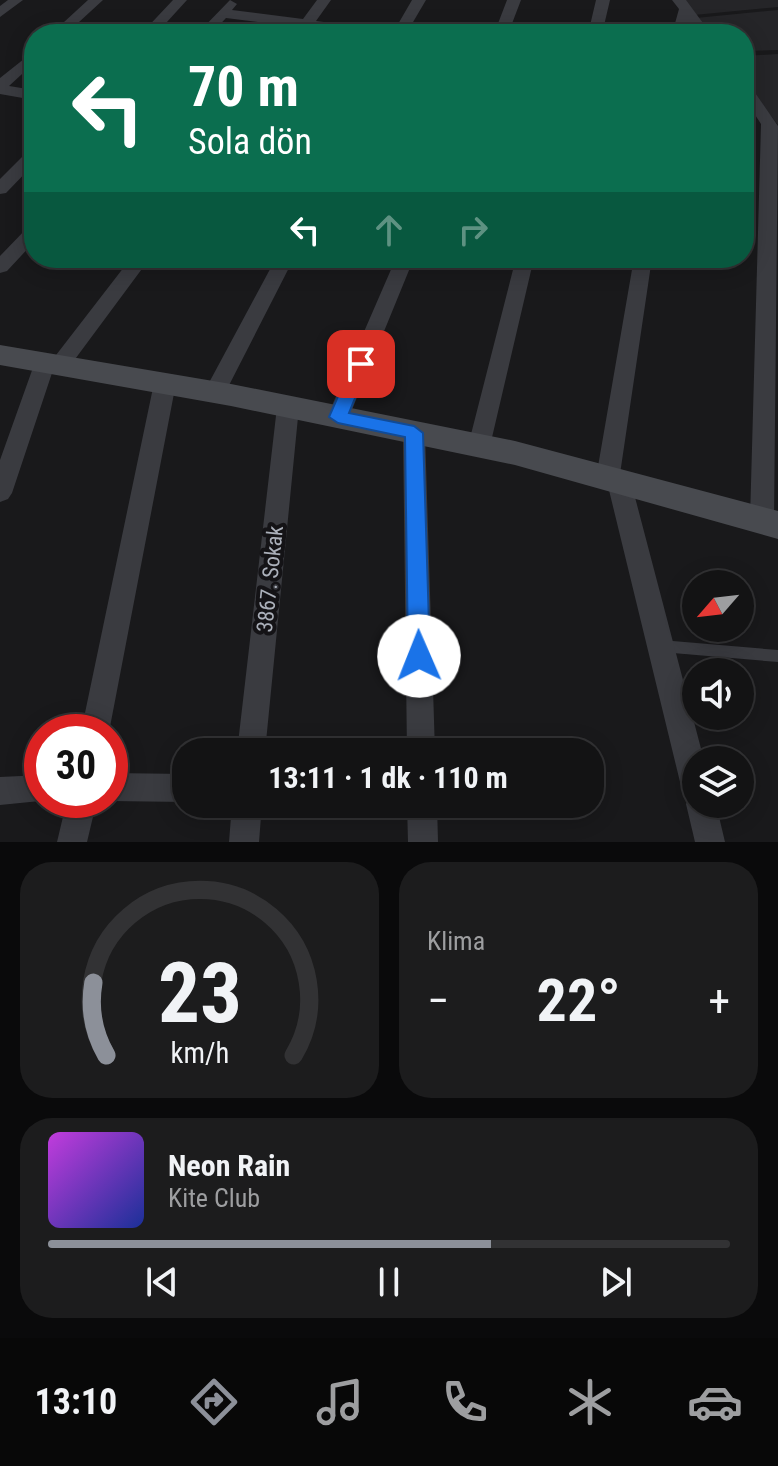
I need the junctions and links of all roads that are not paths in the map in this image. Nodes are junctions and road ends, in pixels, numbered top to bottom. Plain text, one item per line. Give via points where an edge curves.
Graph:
1 (16, 0) edge
2 (96, 0) edge
3 (180, 0) edge
4 (233, 0) edge
5 (324, 0) edge
6 (419, 0) edge
7 (514, 0) edge
8 (603, 0) edge
9 (682, 5) edge
10 (0, 13) edge
11 (222, 13) junction
12 (69, 24) edge
13 (157, 24) edge
14 (213, 24) edge
15 (278, 24) edge
16 (307, 24) edge
17 (405, 24) edge
18 (505, 24) edge
19 (597, 24) edge
20 (696, 24) edge
21 (24, 65) edge
22 (0, 88) edge
23 (24, 93) edge
24 (754, 101) edge
25 (774, 130) edge
26 (24, 164) edge
27 (0, 189) edge
28 (24, 242) edge
29 (772, 262) edge
30 (0, 267) edge
31 (133, 268) edge
32 (280, 268) edge
33 (401, 268) edge
34 (523, 268) edge
35 (642, 268) edge
36 (0, 355) edge
37 (53, 364) junction
38 (165, 383) junction
39 (215, 392) junction
40 (288, 407) junction
41 (338, 417) junction
42 (414, 433) junction
43 (479, 446) junction
44 (614, 480) junction
45 (0, 493) edge
46 (770, 523) edge
47 (661, 646) junction
48 (778, 656) edge
49 (99, 714) edge
50 (253, 738) edge
51 (421, 738) edge
52 (686, 746) edge
53 (128, 787) edge
54 (172, 788) edge
55 (24, 790) edge
56 (0, 791) edge
57 (78, 818) edge
58 (246, 818) edge
59 (422, 818) edge
60 (704, 818) edge
61 (72, 842) edge
62 (244, 842) edge
63 (423, 842) edge
64 (710, 842) edge

1 - 10 street
2 - 12 street
3 - 13 street
4 - 11 street
5 - 16 street
6 - 17 street
7 - 18 street
8 - 19 street
9 - 20 street
11 - 14 street
11 - 15 street
21 - 22 street
22 - 23 street
24 - 25 street
25 - 29 street
26 - 27 street
28 - 30 street
29 - 46 street
31 - 37 street
32 - 39 street
33 - 41 street
34 - 43 street
35 - 44 street
36 - 37 main road
37 - 38 main road
37 - 45 street
38 - 39 main road
38 - 49 street
39 - 40 main road
40 - 41 main road
40 - 50 street, 3867. Sokak
41 - 42 main road
42 - 43 main road
42 - 51 street
43 - 44 main road
44 - 46 main road
44 - 47 street
47 - 48 lane
47 - 52 street
53 - 54 street
55 - 56 street
57 - 61 street
58 - 62 street
59 - 63 street
60 - 64 street

